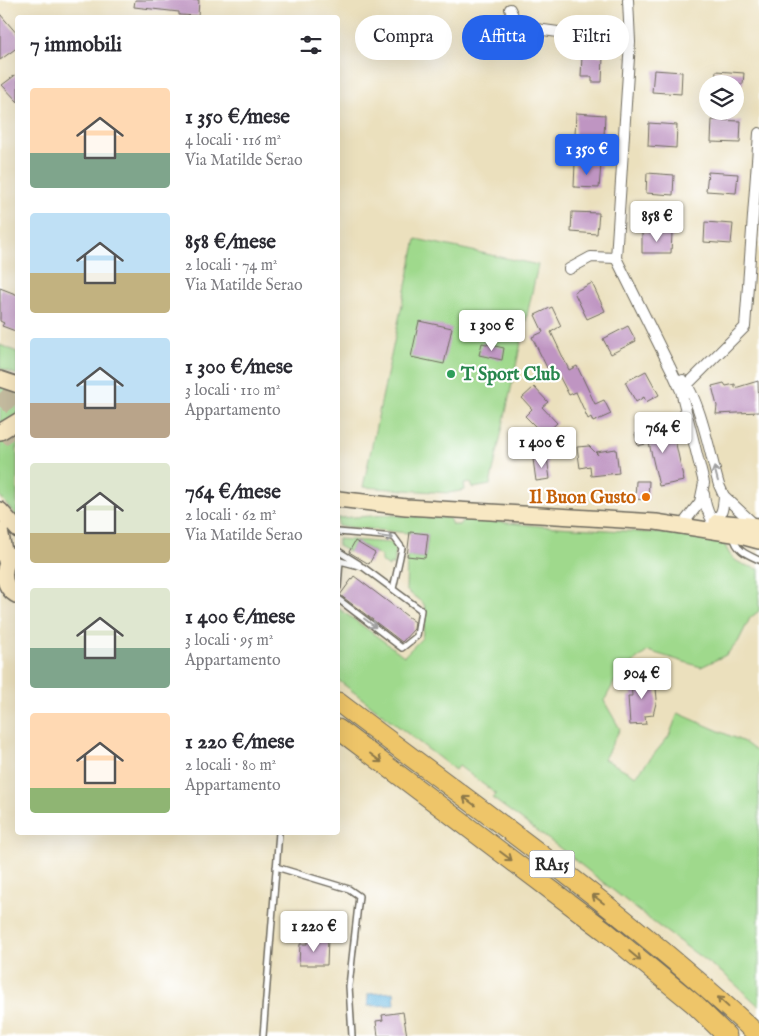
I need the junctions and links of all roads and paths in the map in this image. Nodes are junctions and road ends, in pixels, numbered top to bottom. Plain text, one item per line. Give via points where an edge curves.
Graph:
1 (628, 0) edge
2 (510, 9) dead end
3 (630, 42) junction
4 (759, 133) edge
5 (758, 149) edge
6 (616, 258) junction
7 (569, 269) dead end
8 (0, 379) edge
9 (15, 385) edge
10 (684, 388) junction
11 (15, 423) edge
12 (0, 432) edge
13 (703, 490) junction
14 (724, 496) junction
15 (340, 499) edge
16 (0, 510) edge
17 (686, 520) junction
18 (656, 522) junction
19 (757, 525) edge
20 (15, 527) edge
21 (718, 529) junction
22 (0, 530) edge
23 (340, 532) edge
24 (759, 541) edge
25 (340, 552) edge
26 (340, 559) edge
27 (759, 560) edge
28 (6, 565) edge
29 (363, 567) junction
30 (393, 589) junction
31 (15, 594) edge
32 (0, 596) edge
33 (15, 596) edge
34 (340, 601) edge
35 (340, 704) edge
36 (340, 731) edge
37 (279, 835) edge
38 (276, 867) junction
39 (263, 1036) edge
40 (352, 1036) edge
41 (728, 1036) edge
42 (759, 1036) edge

1 - 3 street
2 - 3 street via 516,22 522,26
3 - 6 street
4 - 5 street
5 - 10 street via 745,327
6 - 7 street via 590,257
6 - 10 street
8 - 9 main road
10 - 13 street
14 -> 10 street via 696,405
11 - 12 main road
13 - 17 street via 700,502
13 - 21 street via 706,506
14 - 19 street
14 - 21 street
15 - 18 main road
16 - 20 main road
17 - 18 main road
17 - 21 main road
18 - 21 main road
19 - 21 main road
21 - 24 main road
21 - 27 lane via 743,553
22 - 28 main road
23 -> 30 lane via 394,537 402,548
25 - 29 lane
26 - 29 lane
28 - 31 main road via 6,587
29 - 30 lane
34 -> 30 lane via 402,648 417,636 421,610
32 - 33 main road
42 -> 35 highway, RA15 via 710,990 617,913
36 -> 41 highway, RA15 via 604,930
37 - 38 lane
38 - 39 lane
38 - 40 lane via 349,889 359,896 350,986

